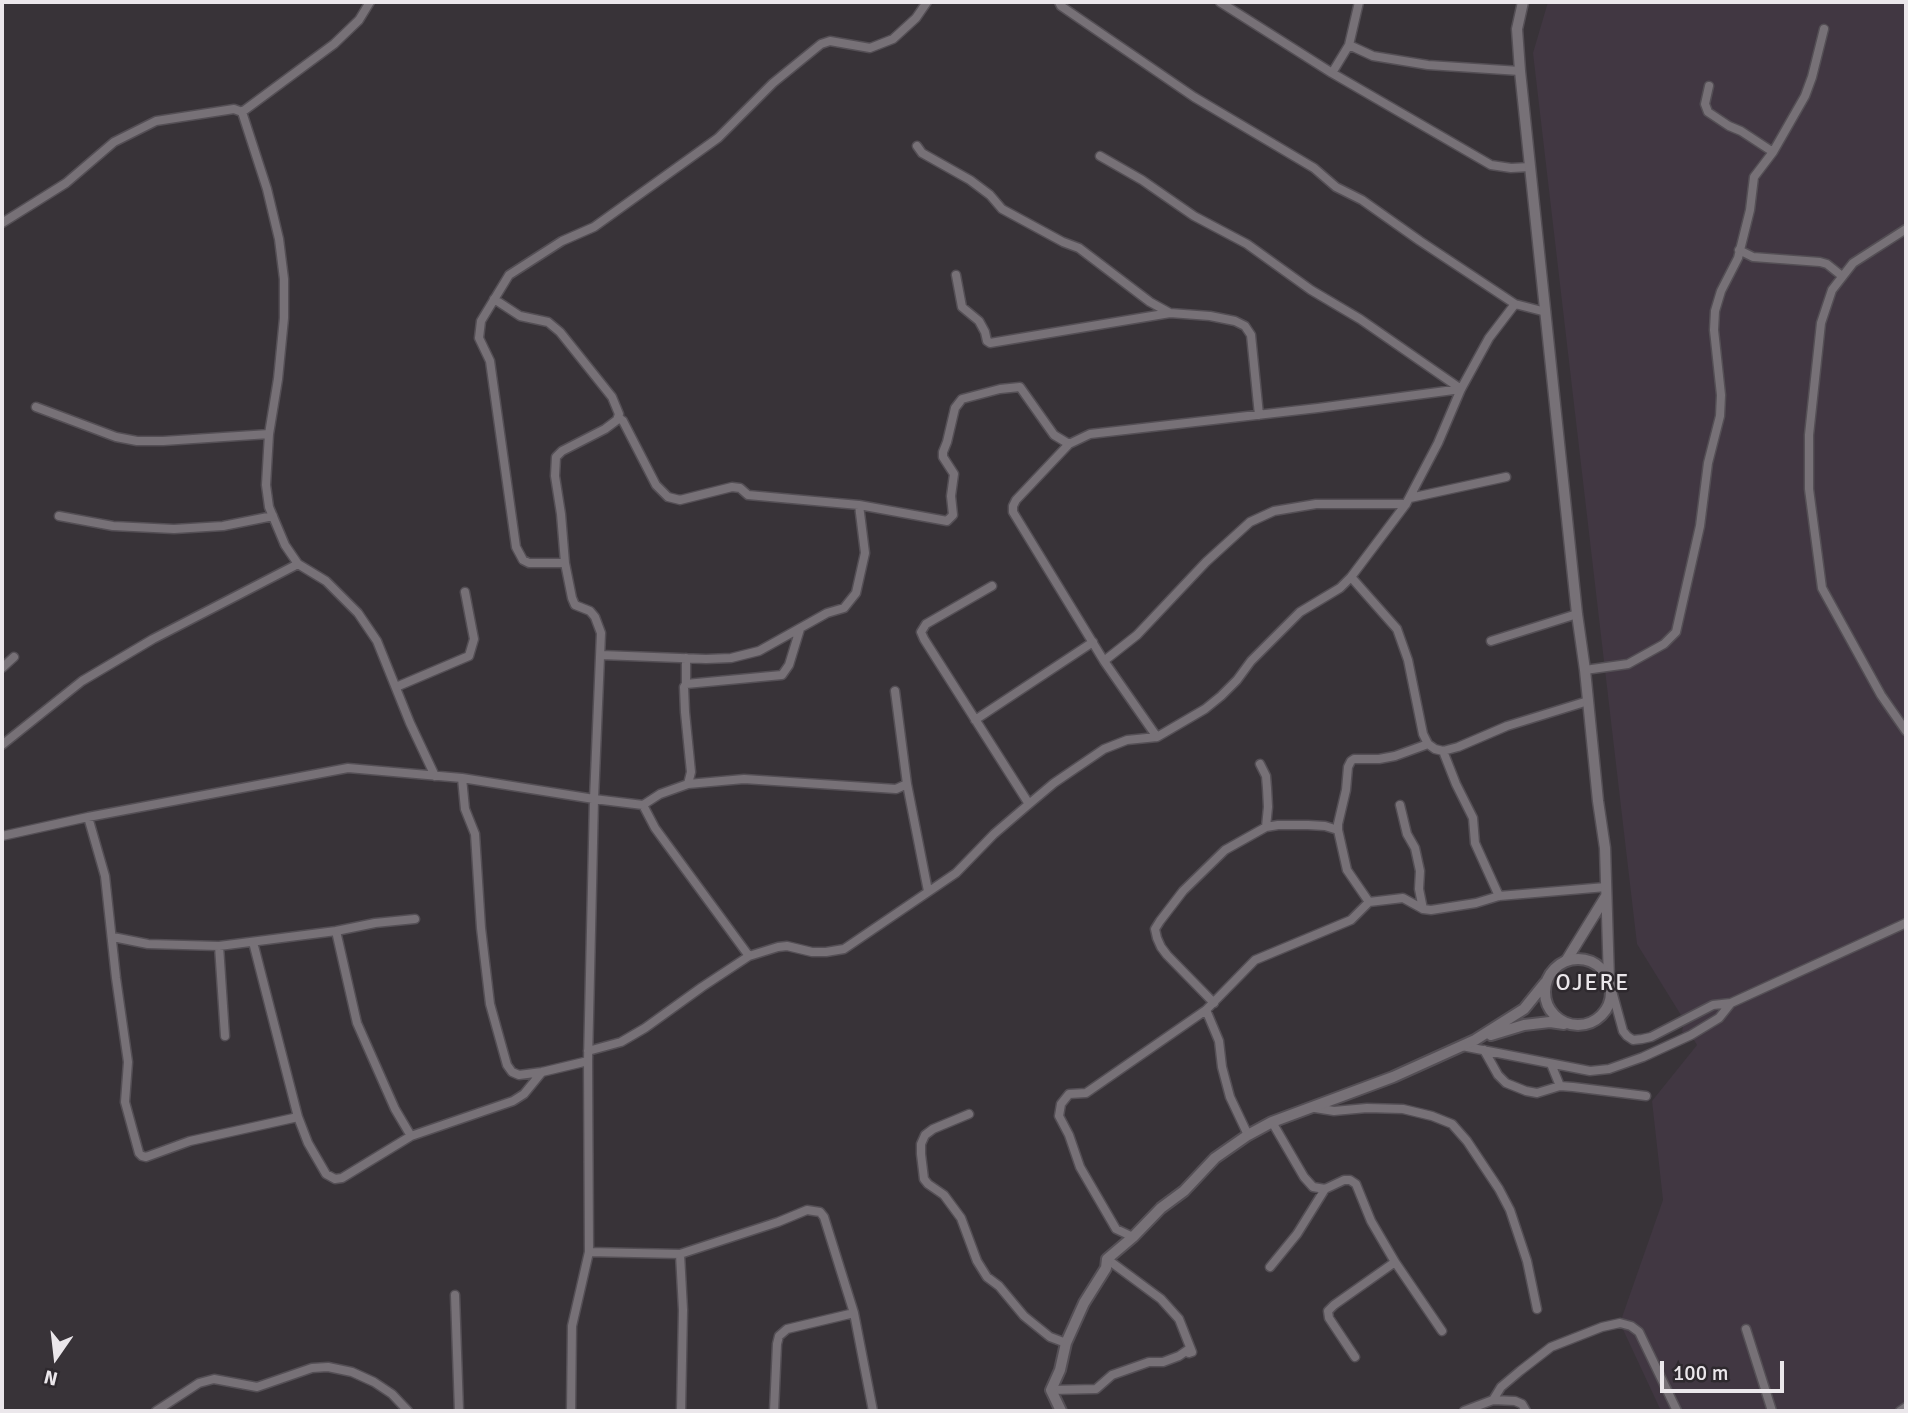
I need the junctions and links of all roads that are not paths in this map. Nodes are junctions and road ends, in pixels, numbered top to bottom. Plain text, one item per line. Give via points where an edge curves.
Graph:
1 (370, 2) edge
2 (927, 2) edge
3 (1059, 2) edge
4 (1220, 2) edge
5 (1359, 2) edge
6 (1523, 2) edge
7 (1824, 29) dead end
8 (1349, 45) junction
9 (1520, 71) junction
10 (1332, 73) junction
11 (1709, 86) dead end
12 (242, 112) junction
13 (917, 146) dead end
14 (1773, 152) junction
15 (1100, 156) dead end
16 (1530, 167) junction
17 (2, 223) edge
18 (1906, 229) edge
19 (1739, 250) junction
20 (956, 275) dead end
21 (1842, 276) junction
22 (494, 299) junction
23 (1515, 304) junction
24 (1546, 312) junction
25 (1170, 313) junction
26 (1461, 389) junction
27 (36, 407) dead end
28 (1259, 415) junction
29 (619, 418) junction
30 (269, 434) junction
31 (1069, 444) junction
32 (1506, 477) dead end
33 (1408, 501) junction
34 (859, 505) junction
35 (59, 516) dead end
36 (273, 516) junction
37 (565, 563) junction
38 (298, 564) junction
39 (1350, 577) junction
40 (992, 586) dead end
41 (465, 592) dead end
42 (1577, 614) junction
43 (800, 629) junction
44 (1491, 641) dead end
45 (1093, 642) junction
46 (601, 655) junction
47 (14, 657) dead end
48 (686, 658) junction
49 (1104, 661) junction
50 (2, 668) edge
51 (1585, 670) junction
52 (686, 684) junction
53 (396, 687) junction
54 (895, 691) dead end
55 (1588, 701) junction
56 (975, 720) junction
57 (1906, 731) edge
58 (1157, 737) junction
59 (1428, 744) junction
60 (2, 745) edge
61 (1443, 751) junction
62 (1260, 764) dead end
63 (435, 776) junction
64 (462, 778) junction
65 (688, 784) junction
66 (907, 784) junction
67 (594, 799) junction
68 (1029, 804) junction
69 (643, 805) junction
70 (1401, 805) dead end
71 (88, 817) junction
72 (1266, 827) junction
73 (1338, 830) junction
74 (2, 836) edge
75 (928, 891) junction
76 (1606, 891) junction
77 (1499, 896) junction
78 (1369, 902) junction
79 (1423, 909) junction
80 (415, 919) dead end
81 (1906, 923) edge
82 (336, 931) junction
83 (113, 937) junction
84 (253, 942) junction
85 (219, 946) junction
86 (749, 956) junction
87 (1566, 961) junction
88 (1545, 983) junction
89 (1611, 986) junction
90 (1214, 1003) junction
91 (1731, 1003) junction
92 (1206, 1010) junction
93 (1569, 1024) junction
94 (226, 1036) dead end
95 (1475, 1040) junction
96 (1462, 1046) junction
97 (1484, 1050) junction
98 (588, 1051) junction
99 (588, 1061) junction
100 (1551, 1064) junction
101 (542, 1072) junction
102 (1560, 1086) junction
103 (1646, 1096) dead end
104 (1312, 1107) junction
105 (969, 1114) dead end
106 (298, 1116) junction
107 (1272, 1122) junction
108 (1248, 1135) junction
109 (411, 1136) junction
110 (1325, 1189) junction
111 (1133, 1237) junction
112 (589, 1252) junction
113 (680, 1254) junction
114 (1107, 1259) junction
115 (1395, 1262) junction
116 (1270, 1267) dead end
117 (455, 1295) dead end
118 (1537, 1309) dead end
119 (855, 1313) junction
120 (1746, 1329) dead end
121 (1442, 1331) dead end
122 (1066, 1343) junction
123 (1355, 1357) dead end
124 (1051, 1390) junction
125 (1493, 1400) junction
126 (1906, 1407) edge
127 (156, 1411) edge
128 (408, 1411) edge
129 (459, 1411) edge
130 (571, 1411) edge
131 (681, 1411) edge
132 (774, 1411) edge
133 (873, 1411) edge
134 (1061, 1411) edge
135 (1464, 1411) edge
136 (1526, 1411) edge
137 (1677, 1411) edge
138 (1772, 1411) edge
139 (1900, 1411) edge

1 - 12 street via 334,44
2 - 22 street via 893,39 870,48 830,41 821,44 773,83 718,138 594,227 562,241 509,275
3 - 23 street via 1194,97 1314,168
4 - 10 street
5 - 8 street
6 - 9 street via 1517,29
7 - 14 street via 1805,96
8 - 9 street via 1373,56 1428,65
8 - 10 street
9 - 16 street
10 - 16 street via 1491,164
11 - 14 street via 1708,112
12 - 17 street via 234,109 156,121 114,142 66,183
12 - 30 street via 267,189 284,279 284,318
13 - 25 street via 971,180 1002,209 1079,248
14 - 19 street via 1754,177
15 - 26 street via 1247,244
16 - 24 street
18 - 21 street via 1853,263
19 - 21 street via 1753,257 1820,262
19 - 51 street via 1715,312 1720,416 1676,632 1664,644 1628,663
20 - 25 street via 962,307 979,321 990,343
21 - 57 street via 1832,290 1821,324 1809,435 1809,489 1822,587
22 - 29 street via 520,316 548,321 560,332 612,397
22 - 37 street via 481,321 479,338 490,361 516,547 529,563
23 - 24 street
23 - 26 street via 1489,338
24 - 42 street
25 - 28 street via 1210,316 1245,326 1251,335
26 - 28 street
26 - 33 street
27 - 30 street via 137,441
28 - 31 street via 1090,434
29 - 34 street via 656,485 668,497 680,500 732,487 748,495
29 - 37 street via 556,457
30 - 36 street via 266,485
31 - 34 street via 1054,435 1020,387 962,399 955,408 943,452 954,474 950,519
31 - 45 street via 1016,500 1013,512
32 - 33 street
33 - 39 street
33 - 49 street via 1316,504 1274,511 1250,522 1137,635
34 - 43 street via 865,553 856,593 844,608
35 - 36 street via 105,525 174,529
36 - 38 street
37 - 46 street via 575,605 595,617
38 - 53 street via 326,581 358,614 377,641
38 - 60 street via 82,681
39 - 58 street via 1300,612 1221,696
39 - 59 street via 1398,629
40 - 56 street via 926,624 921,632
41 - 53 street via 474,639 469,656
42 - 44 street
42 - 51 street
43 - 48 street via 759,652
43 - 52 street via 782,675
45 - 49 street
45 - 56 street
46 - 48 street
46 - 67 street
47 - 50 street
48 - 52 street
49 - 58 street
51 - 55 street
52 - 65 street
53 - 63 street
54 - 66 street
55 - 61 street
55 - 76 street
56 - 68 street
58 - 68 street via 1104,749
59 - 61 street
59 - 73 street via 1395,757 1351,761
61 - 77 street via 1473,818 1475,843
62 - 72 street via 1266,776
63 - 64 street
63 - 71 street via 348,768
64 - 67 street
64 - 101 street via 465,809 475,834 490,1004 512,1072
65 - 66 street via 744,779 896,789
65 - 69 street
66 - 75 street
67 - 69 street
67 - 98 street
68 - 75 street via 956,873
69 - 86 street
70 - 79 street via 1420,871
71 - 74 street
71 - 83 street via 105,876
72 - 73 street via 1308,825
72 - 90 street via 1225,850 1204,869 1156,929 1167,955
73 - 78 street via 1348,870
75 - 86 street via 844,949 826,953 787,946
76 - 77 street
76 - 87 street
76 - 89 street
77 - 79 street via 1450,908
78 - 79 street via 1403,898
78 - 90 street via 1351,920 1255,960
80 - 82 street
81 - 91 street
82 - 84 street
82 - 109 street via 357,1023
83 - 85 street via 148,944
83 - 106 street via 128,1062 125,1102 139,1153 146,1157 191,1141
84 - 85 street
84 - 106 street
85 - 94 street
86 - 98 street via 645,1028 621,1042
87 - 88 main road
87 - 89 main road via 1597,964
88 - 93 main road via 1551,1013
88 - 95 main road via 1524,1009
89 - 91 street via 1623,1031 1633,1040 1651,1037 1713,1005
89 - 93 main road via 1610,1001 1599,1018 1590,1024
90 - 92 street
91 - 100 street via 1719,1018 1691,1035 1609,1069
92 - 108 street via 1219,1041 1228,1089
92 - 111 street via 1086,1093 1069,1094 1061,1104 1059,1116 1080,1167 1116,1229
93 - 95 main road via 1524,1025
95 - 96 main road
96 - 97 street
96 - 104 main road
97 - 100 street
97 - 102 street via 1499,1075 1516,1088 1537,1093
98 - 99 street
99 - 101 street
99 - 112 street
100 - 102 street
101 - 109 street via 513,1101
102 - 103 street
104 - 107 main road
104 - 118 street via 1403,1110 1452,1124 1510,1210
105 - 122 street via 925,1135 921,1154 925,1179 961,1218 987,1277 1024,1316 1050,1337
106 - 109 street via 308,1143 326,1174 335,1180
107 - 108 main road
107 - 110 street via 1304,1177 1313,1187
108 - 111 main road via 1215,1158
110 - 115 street via 1344,1180 1356,1184
110 - 116 street
111 - 114 main road
112 - 113 street
112 - 130 street via 572,1326
113 - 119 street via 807,1210 820,1212
113 - 131 street
114 - 122 main road
114 - 124 street via 1161,1299 1179,1319 1192,1352 1189,1349 1163,1362 1112,1375 1096,1389
115 - 121 street
115 - 123 street via 1328,1311
117 - 129 street
119 - 132 street via 787,1329 779,1336
119 - 133 street
120 - 138 street
122 - 124 main road
124 - 134 main road
125 - 135 street
125 - 136 street via 1516,1401
125 - 137 street via 1502,1387 1551,1347 1620,1323 1639,1332
126 - 139 street
127 - 128 street via 214,1379 257,1387 328,1367 374,1382

